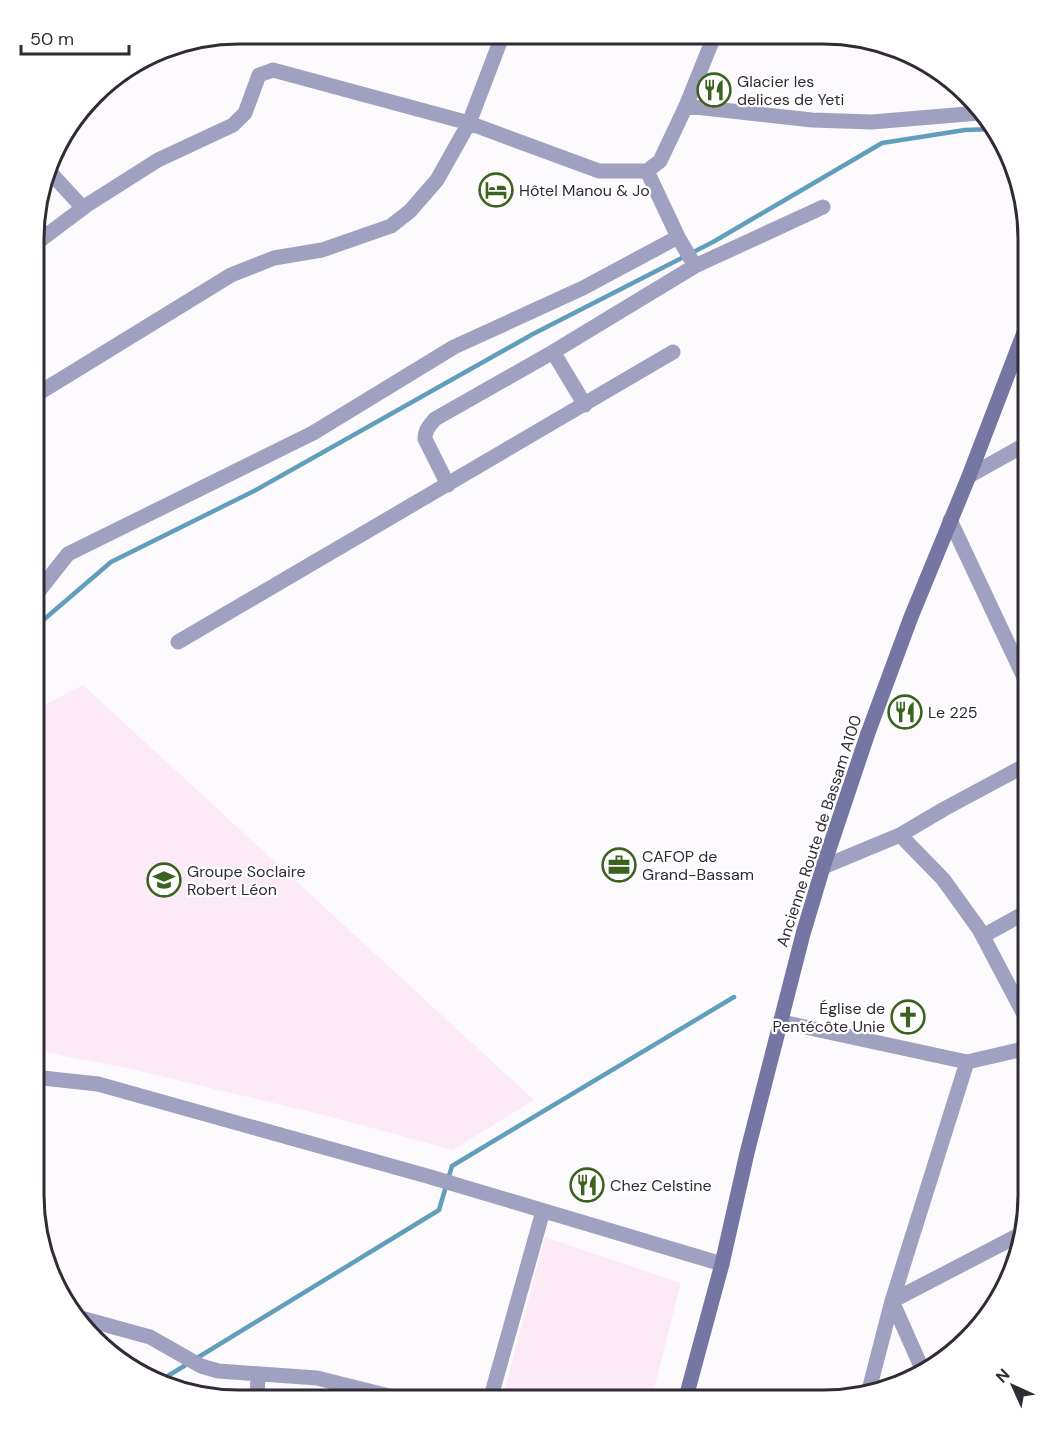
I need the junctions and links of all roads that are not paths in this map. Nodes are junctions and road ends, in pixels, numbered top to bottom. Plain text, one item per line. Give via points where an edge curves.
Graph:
1 (499, 44) edge
2 (711, 44) edge
3 (687, 106) junction
4 (971, 114) edge
5 (469, 123) junction
6 (648, 171) junction
7 (54, 176) edge
8 (823, 207) dead end
9 (83, 208) junction
10 (44, 237) edge
11 (678, 237) junction
12 (695, 266) junction
13 (1018, 348) edge
14 (553, 352) junction
15 (674, 352) dead end
16 (44, 390) edge
17 (585, 405) junction
18 (1018, 449) edge
19 (969, 476) junction
20 (448, 485) junction
21 (950, 520) junction
22 (44, 584) edge
23 (178, 642) dead end
24 (1018, 664) edge
25 (1017, 770) edge
26 (900, 835) junction
27 (823, 867) junction
28 (1017, 917) edge
29 (983, 936) junction
30 (1017, 1001) edge
31 (782, 1022) junction
32 (1017, 1050) edge
33 (967, 1062) junction
34 (44, 1078) edge
35 (543, 1211) junction
36 (1013, 1238) edge
37 (722, 1264) junction
38 (892, 1302) junction
39 (90, 1320) edge
40 (920, 1364) edge
41 (258, 1374) junction
42 (871, 1384) edge
43 (257, 1390) edge
44 (365, 1390) edge
45 (493, 1390) edge
46 (688, 1390) edge

1 - 5 street
2 - 3 street
3 - 4 street via 812,120 872,122
3 - 6 street via 660,161
5 - 6 street via 599,171
5 - 9 street via 273,70 259,75 245,113 233,125 158,160
5 - 16 street via 437,180 391,226 322,250 274,258 231,276
6 - 11 street
7 - 9 street
8 - 12 street
9 - 10 street
11 - 12 street
11 - 22 street via 583,288 454,347 313,433 68,554
12 - 14 street
13 - 19 main road, Ancienne Route de Bassam A100
14 - 17 street
14 - 20 street via 429,426 425,439
15 - 17 street
17 - 20 street
18 - 19 street
19 - 21 main road, Ancienne Route de Bassam A100
20 - 23 street
21 - 24 street
21 - 27 main road, Ancienne Route de Bassam A100 via 868,733
25 - 26 street
26 - 27 street
26 - 29 street via 943,879
27 - 31 main road, Ancienne Route de Bassam A100
28 - 29 street
29 - 30 street
31 - 33 street
31 - 37 main road, Ancienne Route de Bassam A100
32 - 33 street
33 - 38 street
34 - 35 street via 98,1084
35 - 37 street
35 - 45 street
36 - 38 street
37 - 46 main road, Ancienne Route de Bassam A100
38 - 40 street
38 - 42 street
39 - 41 street via 150,1337 201,1366
41 - 43 street
41 - 44 street via 317,1378

